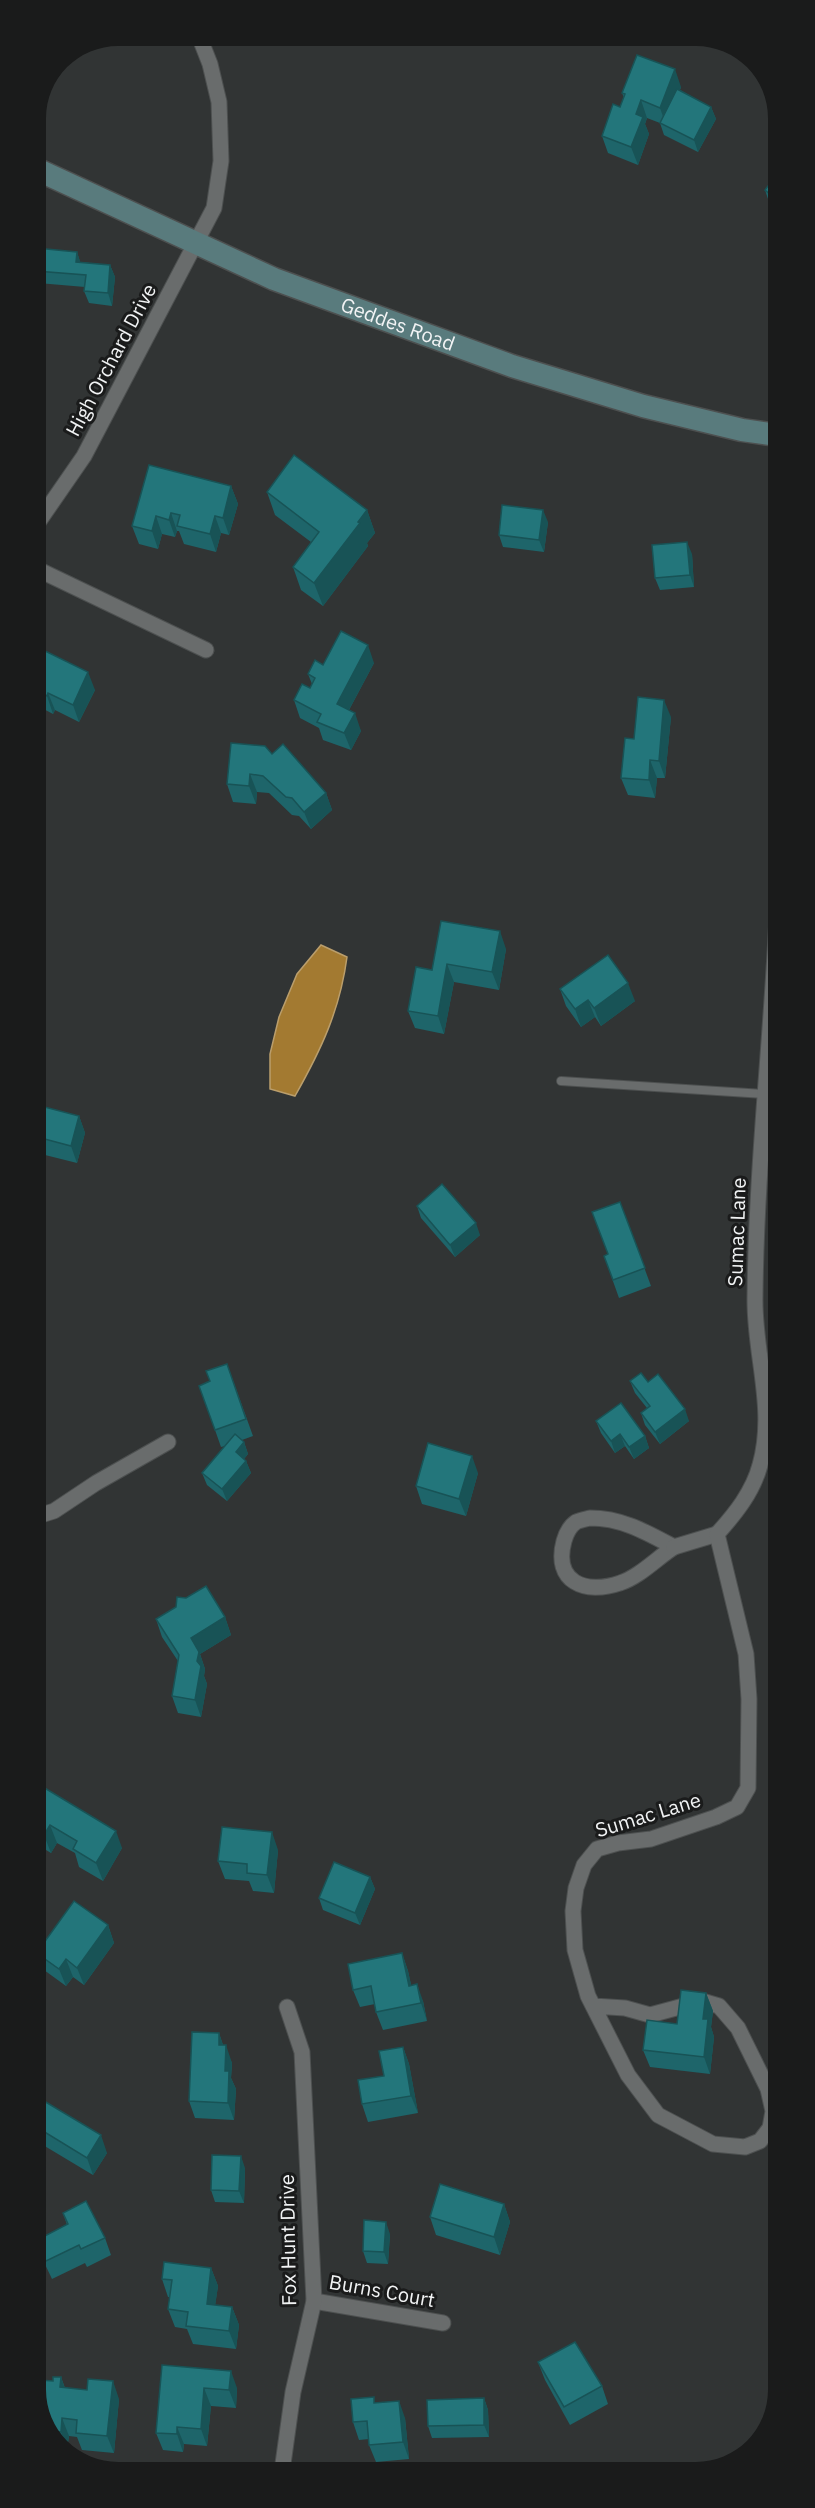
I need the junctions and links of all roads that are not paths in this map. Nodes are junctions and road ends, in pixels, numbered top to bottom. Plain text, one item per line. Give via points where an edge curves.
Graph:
1 (203, 46) edge
2 (46, 174) edge
3 (195, 242) junction
4 (768, 434) edge
5 (46, 511) edge
6 (46, 573) edge
7 (206, 650) dead end
8 (768, 1050) edge
9 (561, 1081) dead end
10 (765, 1094) junction
11 (168, 1442) dead end
12 (46, 1514) edge
13 (717, 1534) junction
14 (674, 1547) junction
15 (593, 2006) junction
16 (287, 2007) dead end
17 (768, 2089) edge
18 (768, 2131) edge
19 (314, 2301) junction
20 (442, 2323) dead end
21 (283, 2461) edge

1 - 3 street, High Orchard Drive via 219,102 221,161 214,208
2 - 3 main road, Geddes Road
3 - 4 main road, Geddes Road via 274,279 512,366 643,406
3 - 5 street, High Orchard Drive via 84,456
6 - 7 street
8 - 10 street, Sumac Lane
9 - 10 lane
10 - 13 street, Sumac Lane via 755,1300 765,1382 764,1442 751,1488
11 - 12 street
13 - 14 street
13 - 15 street, Sumac Lane via 746,1654 750,1719 748,1788 737,1807 682,1830 597,1849 584,1865 573,1911 575,1950
14 - 14 street via 631,1578 602,1588 571,1581 561,1561 566,1533 575,1523 590,1518 622,1522
15 - 17 street, Sumac Lane via 625,2008 650,2015 702,2001 719,2006 738,2028
15 - 18 street, Sumac Lane via 628,2075 658,2115 713,2144 745,2147 760,2141
16 - 19 street, Fox Hunt Drive via 302,2052
19 - 20 street, Burns Court
19 - 21 street, Fox Hunt Drive via 293,2392

